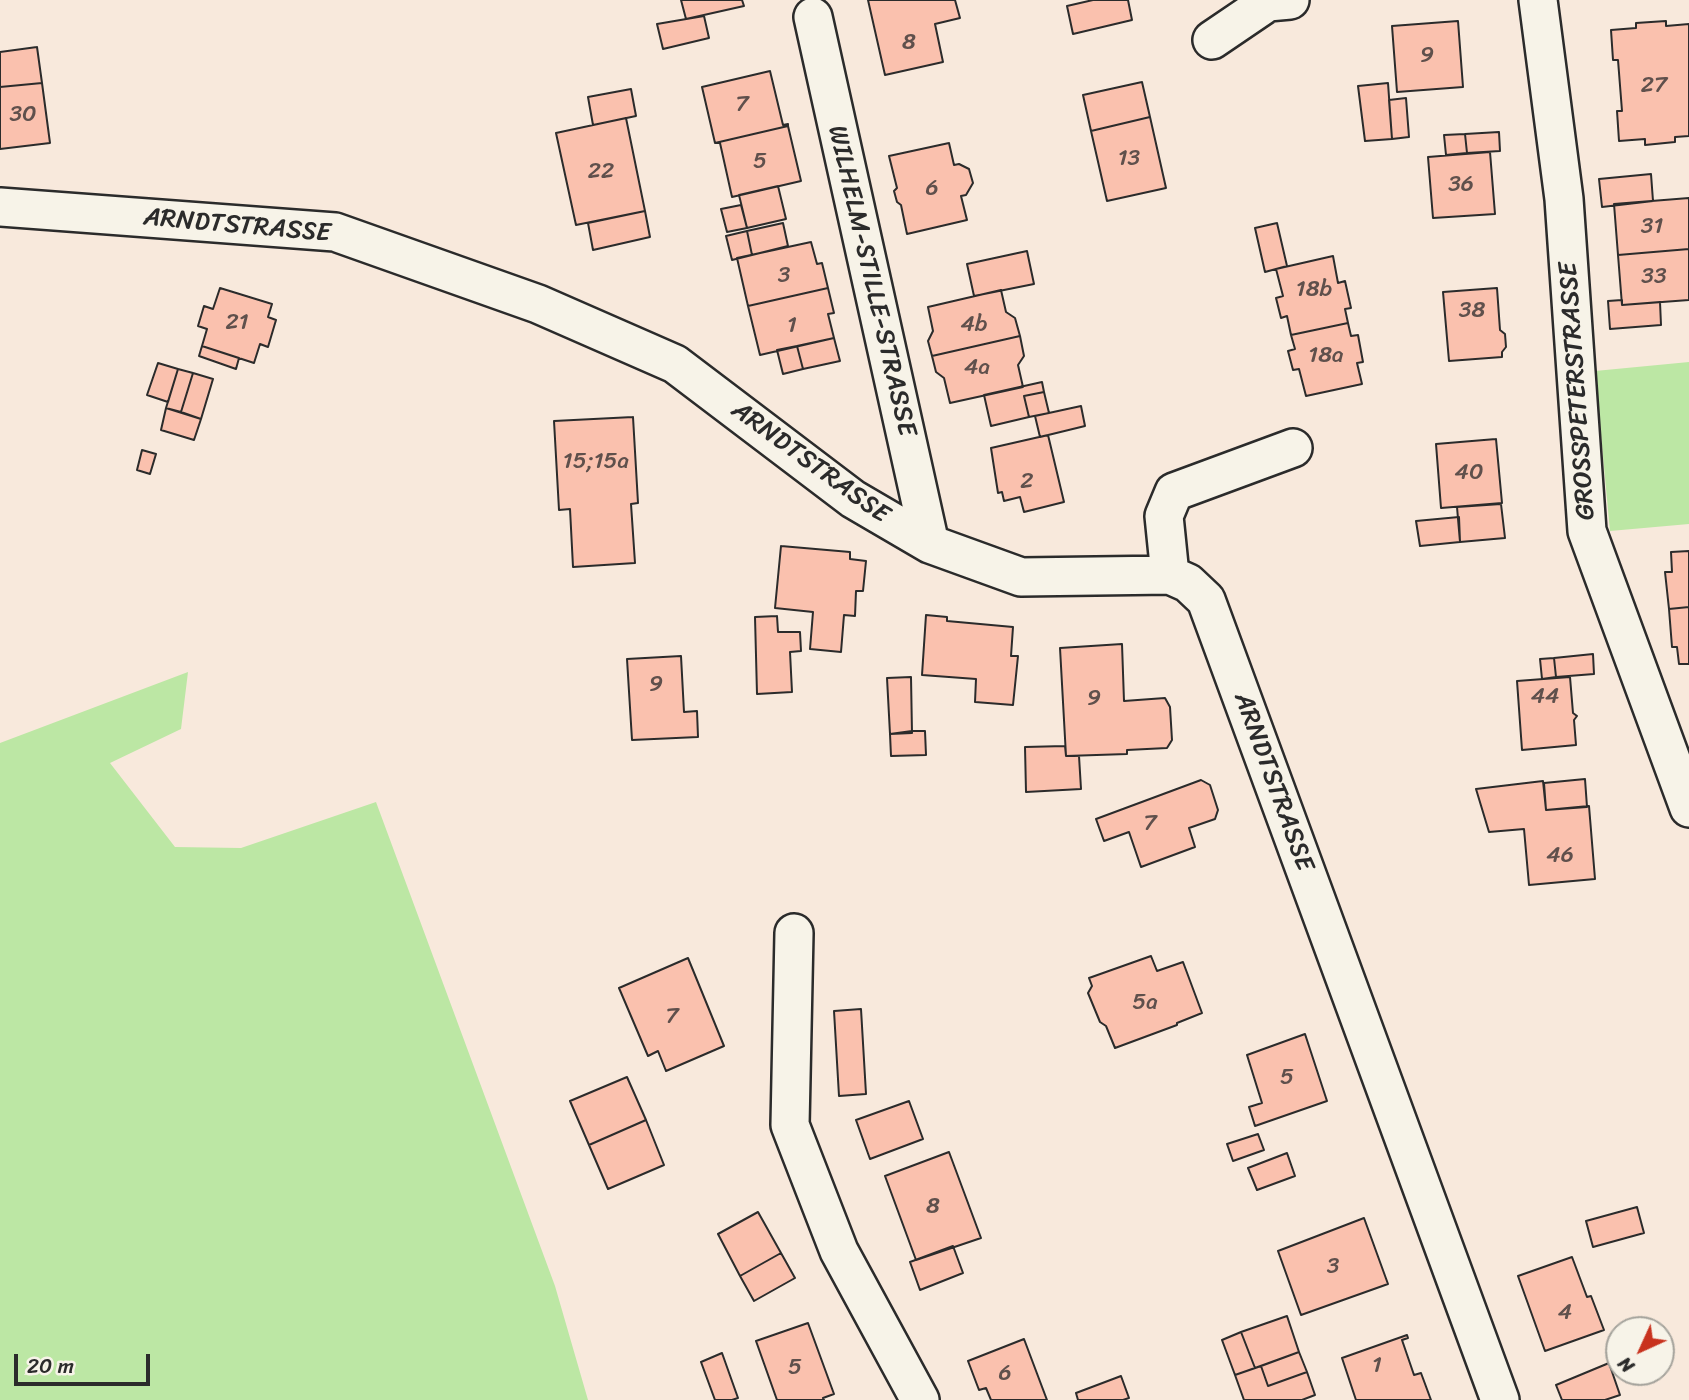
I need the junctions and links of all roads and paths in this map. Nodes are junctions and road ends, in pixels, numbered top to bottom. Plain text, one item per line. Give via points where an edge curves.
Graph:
1 (1290, 0) edge
2 (1538, 0) edge
3 (813, 18) dead end
4 (1212, 40) dead end
5 (0, 207) edge
6 (1293, 448) dead end
7 (930, 544) junction
8 (1170, 575) junction
9 (1689, 808) edge
10 (794, 933) dead end
11 (920, 1400) edge
12 (1500, 1400) edge

1 - 4 street via 1268,2
2 - 9 street, GROSSPETERSTRASSE via 1564,199 1587,531
3 - 7 street, WILHELM-STILLE-STRASSE
5 - 7 street, ARNDTSTRASSE via 335,233 538,304 675,364 853,499
6 - 8 street via 1174,492 1164,516
7 - 8 street, ARNDTSTRASSE via 1021,577
8 - 12 street, ARNDTSTRASSE via 1188,583 1206,600
10 - 11 street via 790,1125 839,1251

